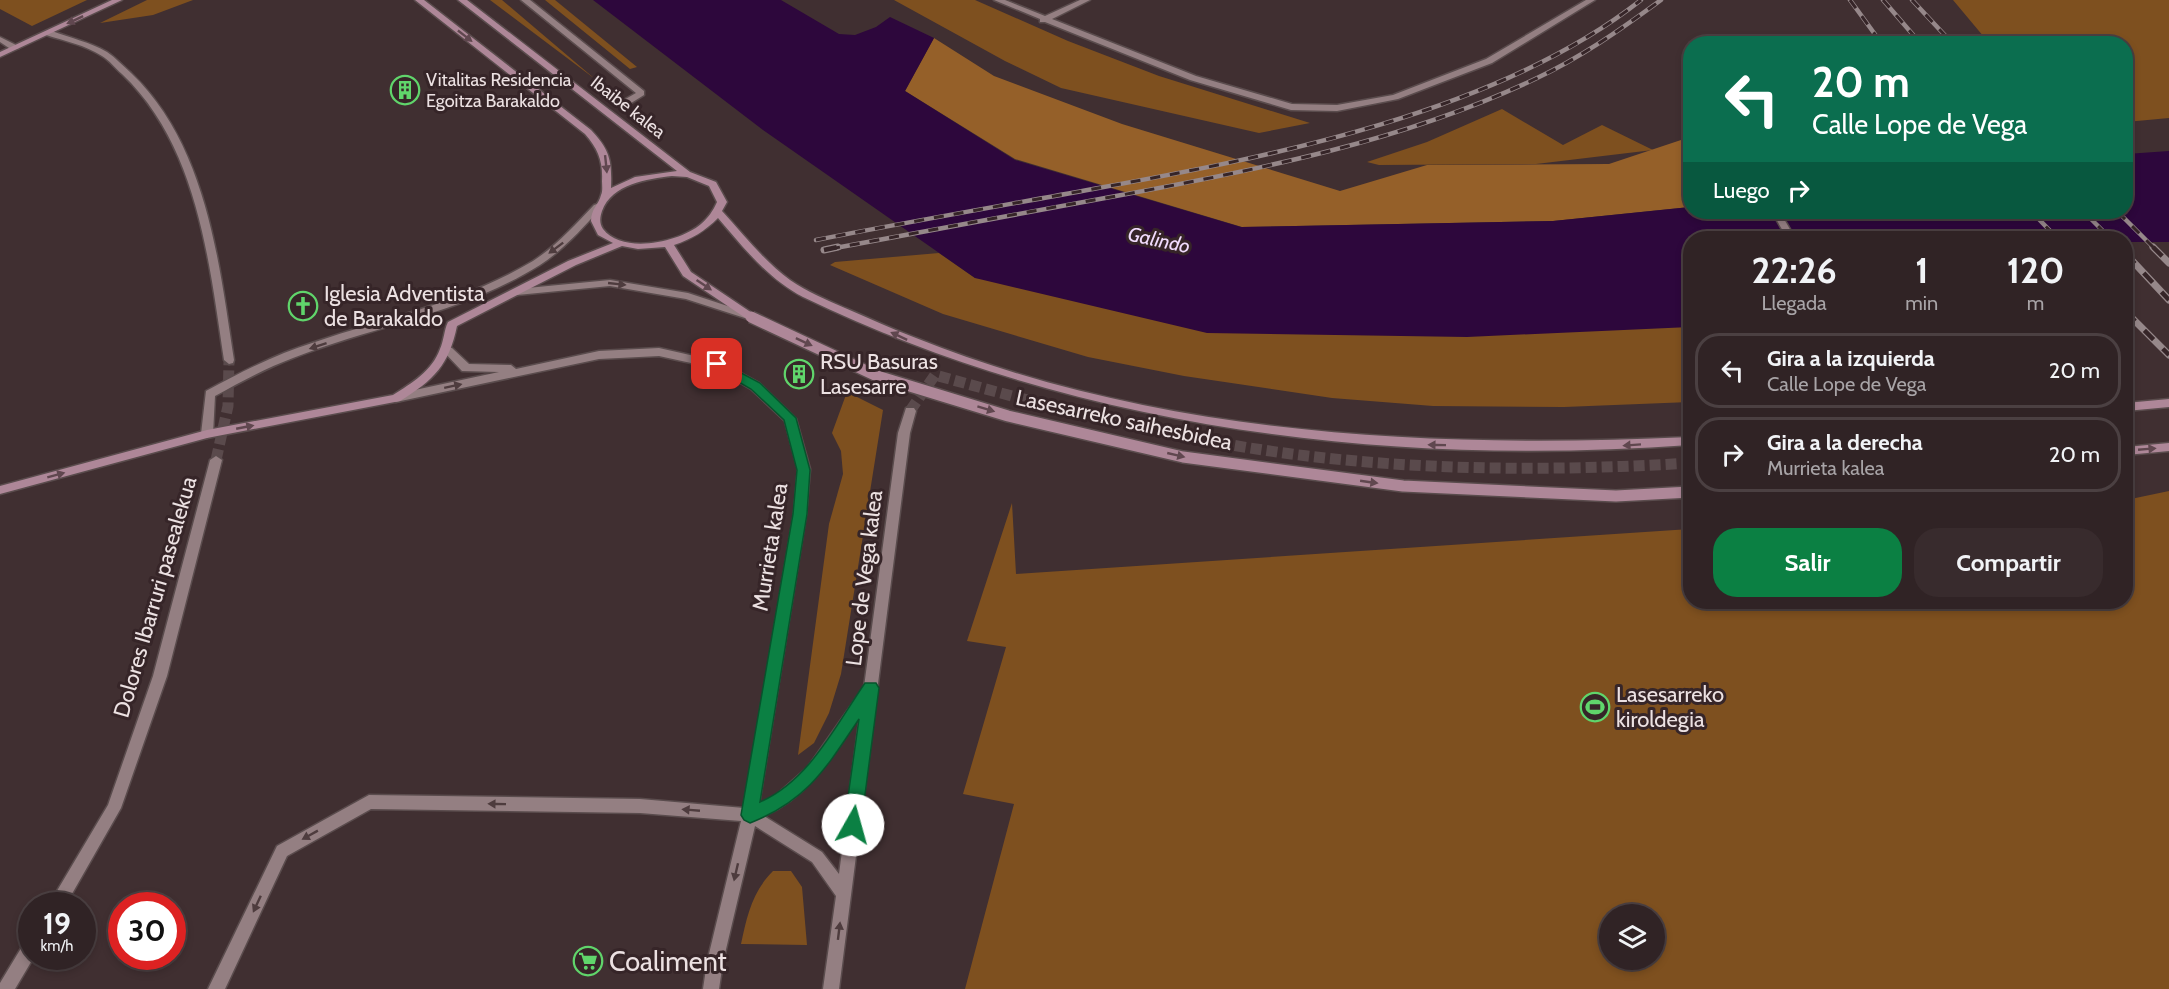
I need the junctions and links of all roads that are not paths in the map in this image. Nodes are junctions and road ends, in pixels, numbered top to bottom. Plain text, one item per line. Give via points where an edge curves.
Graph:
1 (118, 0) edge
2 (419, 0) edge
3 (462, 0) edge
4 (525, 0) edge
5 (998, 0) edge
6 (1086, 0) edge
7 (1591, 0) edge
8 (1043, 20) junction
9 (49, 33) junction
10 (0, 39) edge
11 (15, 48) junction
12 (0, 55) edge
13 (625, 103) dead end
14 (688, 174) junction
15 (606, 196) junction
16 (597, 207) junction
17 (719, 213) junction
18 (622, 243) junction
19 (668, 243) junction
20 (517, 292) junction
21 (751, 317) junction
22 (448, 351) junction
23 (229, 360) tunnel mouth
24 (533, 369) junction
25 (396, 398) junction
26 (2169, 403) edge
27 (2133, 406) edge
28 (910, 411) tunnel mouth
29 (207, 434) junction
30 (1683, 441) edge
31 (2169, 447) edge
32 (2133, 450) edge
33 (216, 460) tunnel mouth
34 (0, 490) edge
35 (1683, 492) edge
36 (871, 688) junction
37 (750, 815) junction
38 (64, 892) edge
39 (844, 894) junction
40 (18, 969) edge
41 (6, 989) edge
42 (216, 989) edge
43 (711, 989) edge
44 (831, 989) edge

1 -> 9 main road
2 -> 15 main road, Ibaibe kalea via 603,147 607,163
3 - 14 main road, Ibaibe kalea
4 - 13 street via 641,93
5 - 8 street
6 - 8 street
7 - 8 street via 1489,61 1395,97 1336,108 1290,107 1193,78
9 - 11 main road
9 - 23 street via 107,55 139,85 164,121 187,166 213,260
10 - 11 street
11 - 12 main road
14 - 15 main road via 637,179
14 - 17 main road via 714,184 722,202
15 - 16 main road
16 - 18 main road via 598,229
16 -> 29 street via 563,243 494,285 242,373 210,393
17 - 19 main road via 699,231
30 -> 17 main road, Lasesarreko saihesbidea via 1593,447 1424,445 1219,424 1051,388 925,348 799,291 752,252
18 - 19 main road
18 - 20 main road via 572,263
19 -> 21 main road, Lasesarreko saihesbidea via 687,274
20 -> 21 street via 610,283 688,296
20 - 22 main road via 452,324
21 -> 35 main road, Lasesarreko saihesbidea, bridge via 877,376 1008,416 1183,457 1403,486 1616,496
22 - 24 street via 466,368
22 - 25 main road via 420,384
25 -> 24 street
24 - 37 street, Murrieta kalea via 599,355 659,352 717,364 755,386 790,418 804,470 800,514
29 -> 25 main road
26 - 27 main road
28 - 36 street, Lope de Vega kalea
34 -> 29 main road
32 -> 31 main road
33 - 38 street, Dolores Ibarruri pasealekua via 160,676 114,808
36 - 37 street via 813,772 779,802
36 - 39 street, Lope de Vega kalea
37 - 39 street via 817,857
37 -> 42 street via 640,806 369,802 282,851
37 -> 43 street, Murrieta kalea
44 -> 39 street
40 - 41 street

